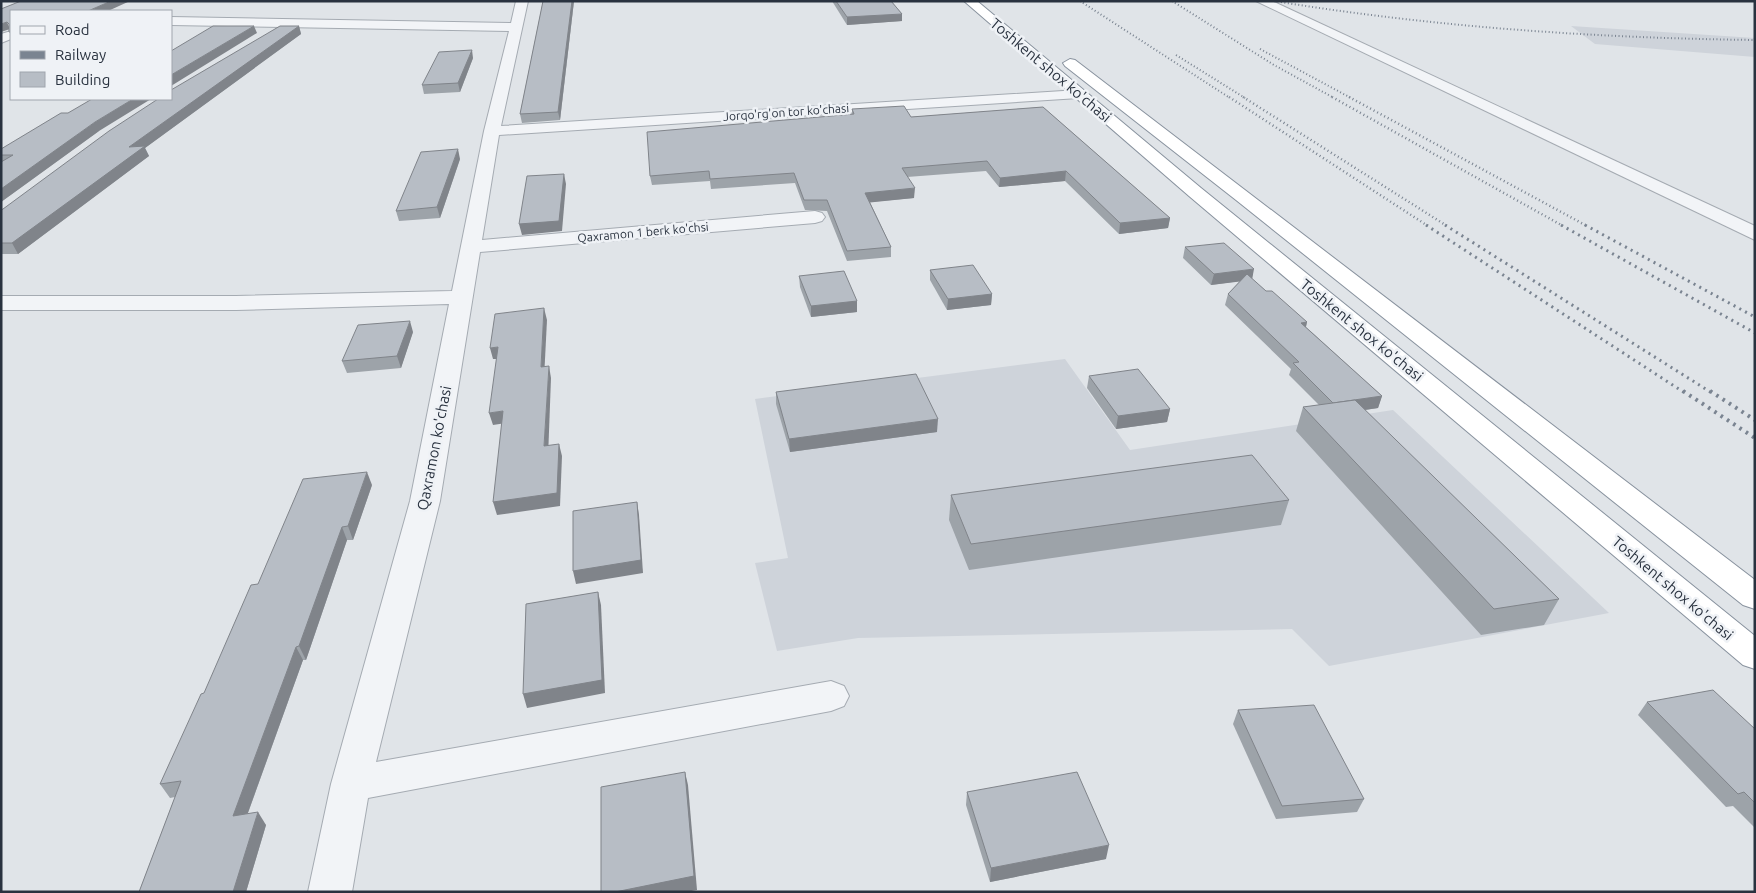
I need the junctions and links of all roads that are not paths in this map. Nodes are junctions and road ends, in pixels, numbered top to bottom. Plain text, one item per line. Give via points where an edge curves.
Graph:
1 (522, 1) edge
2 (1262, 1) edge
3 (983, 4) edge
4 (172, 21) edge
5 (286, 24) junction
6 (515, 28) junction
7 (263, 37) edge
8 (1079, 94) junction
9 (492, 131) junction
10 (815, 217) dead end
11 (1755, 234) edge
12 (472, 247) junction
13 (461, 297) junction
14 (1, 303) edge
15 (1755, 597) edge
16 (1755, 656) edge
17 (831, 696) dead end
18 (351, 784) junction
19 (330, 892) edge

1 - 6 street, Qaxramon ko'chasi
2 - 11 street
3 - 8 highway, Toshkent shox ko'chasi
3 - 15 highway, Toshkent shox ko'chasi via 1251,202
4 - 5 street via 196,16
5 - 6 street
5 - 7 street
6 - 9 street, Qaxramon ko'chasi
8 - 9 street, Jorqo'rg'on tor ko'chasi
8 - 16 highway, Toshkent shox ko'chasi
9 - 12 street, Qaxramon ko'chasi
10 - 12 street, Qaxramon 1 berk ko'chsi
12 - 13 street, Qaxramon ko'chasi
13 - 14 street via 236,304
13 - 18 street, Qaxramon ko'chasi via 425,501
17 - 18 street
18 - 19 street, Qaxramon ko'chasi

